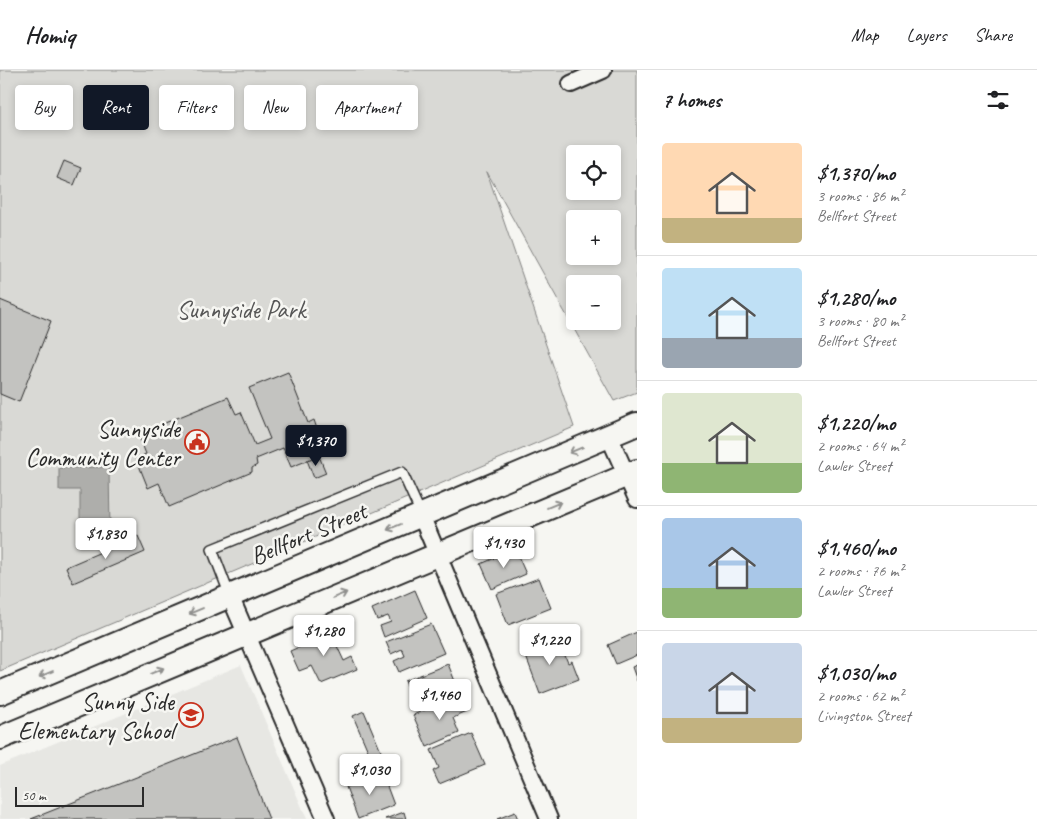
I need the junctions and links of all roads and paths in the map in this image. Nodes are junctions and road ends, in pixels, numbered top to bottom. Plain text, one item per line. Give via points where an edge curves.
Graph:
1 (603, 70) edge
2 (571, 84) dead end
3 (637, 424) edge
4 (609, 436) junction
5 (632, 473) edge
6 (637, 499) edge
7 (422, 515) junction
8 (438, 554) junction
9 (230, 596) junction
10 (246, 634) junction
11 (0, 693) edge
12 (0, 738) edge
13 (326, 819) edge
14 (549, 819) edge

1 - 2 street
3 - 4 main road, Bellfort Street
4 - 5 street
4 -> 7 main road, Bellfort Street
5 - 6 street
8 -> 5 main road
7 - 8 street
7 -> 9 main road, Bellfort Street
7 - 9 lane via 402,472 212,549
10 -> 8 main road
8 - 14 street
9 - 10 street
9 -> 11 main road, Bellfort Street
12 -> 10 main road
10 - 13 street

